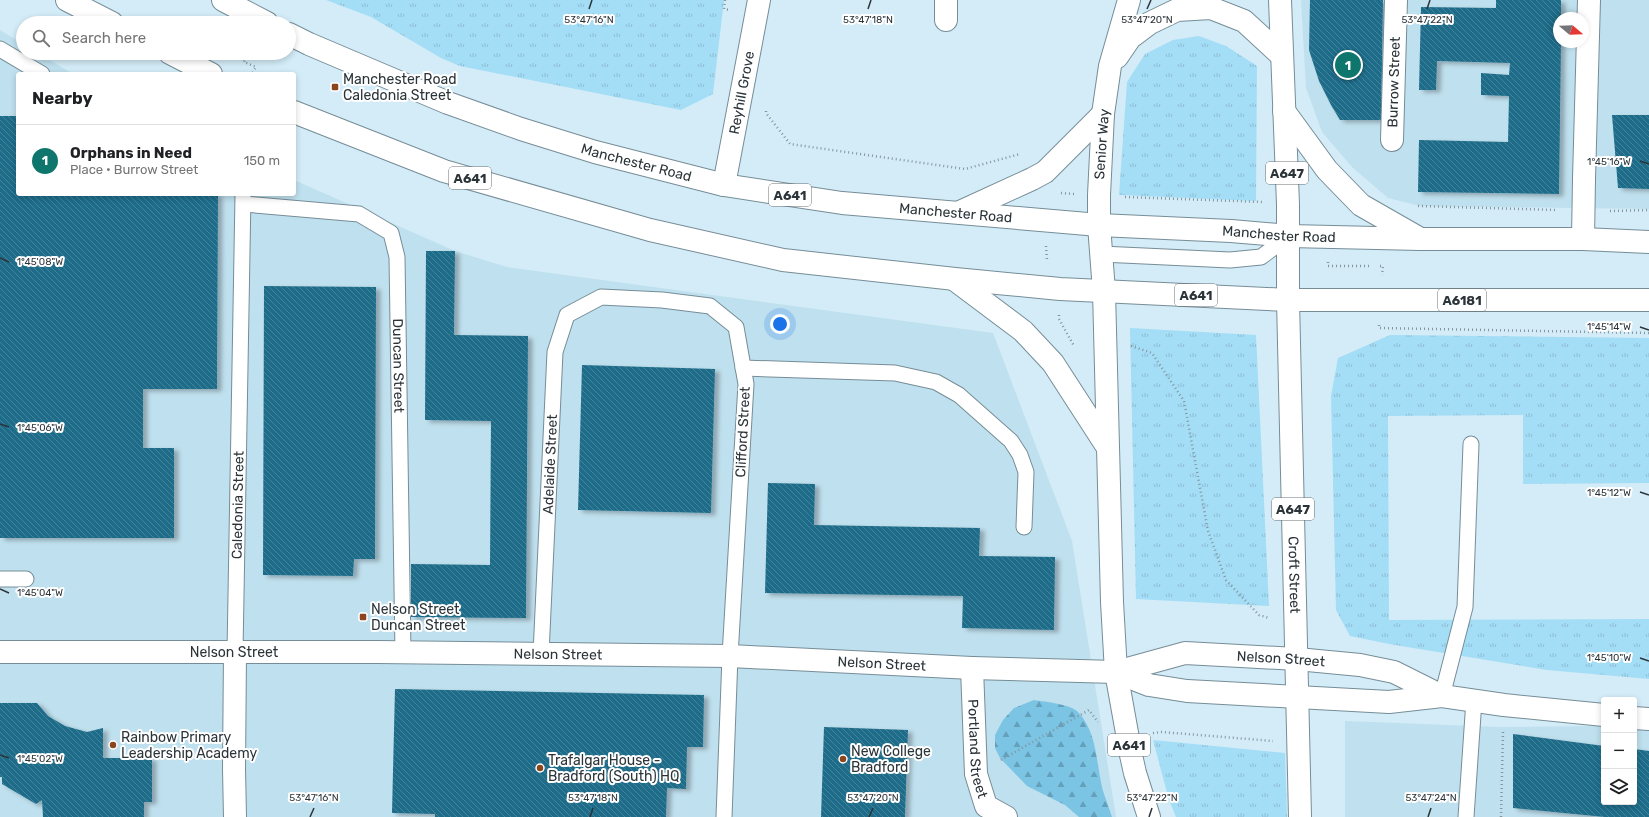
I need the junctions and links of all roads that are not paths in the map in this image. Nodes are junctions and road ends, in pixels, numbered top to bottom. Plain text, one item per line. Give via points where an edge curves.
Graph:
1 (67, 0) edge
2 (222, 0) edge
3 (1129, 0) edge
4 (1280, 0) edge
5 (1396, 0) edge
6 (1589, 0) edge
7 (757, 7) edge
8 (98, 16) edge
9 (253, 16) edge
10 (296, 38) edge
11 (0, 49) edge
12 (1281, 55) junction
13 (16, 59) edge
14 (18, 60) edge
15 (184, 60) edge
16 (1110, 66) junction
17 (39, 72) edge
18 (207, 72) edge
19 (1284, 111) junction
20 (296, 113) edge
21 (1102, 114) junction
22 (1392, 140) dead end
23 (724, 185) junction
24 (243, 199) edge
25 (959, 212) junction
26 (1099, 225) junction
27 (1289, 236) junction
28 (1420, 239) junction
29 (1583, 239) junction
30 (1649, 242) edge
31 (1102, 254) junction
32 (955, 279) junction
33 (1104, 291) junction
34 (601, 297) joint
35 (1288, 300) junction
36 (1649, 300) edge
37 (743, 368) junction
38 (1471, 444) dead end
39 (1108, 448) junction
40 (1024, 527) dead end
41 (26, 578) dead end
42 (0, 579) edge
43 (0, 652) edge
44 (234, 652) junction
45 (403, 653) junction
46 (541, 654) junction
47 (730, 656) junction
48 (1297, 659) junction
49 (972, 668) junction
50 (1116, 672) junction
51 (1442, 696) junction
52 (1298, 697) junction
53 (1474, 700) junction
54 (1601, 715) edge
55 (1637, 718) edge
56 (1649, 719) edge
57 (235, 817) edge
58 (724, 817) edge
59 (1006, 817) edge
60 (1149, 817) edge
61 (1300, 817) edge
62 (1466, 817) edge

1 - 8 main road
2 - 9 main road
3 - 16 main road, Senior Way
4 - 12 main road, A647
5 - 22 main road, Burrow Street
6 - 29 main road
7 - 23 main road, Reyhill Grove
10 - 23 main road, Manchester Road / A641 via 448,103 521,129 625,160
11 - 13 lane
12 - 16 main road via 1234,16 1211,8 1177,10 1150,23 1130,38
12 - 19 main road, A647
14 - 17 lane
15 - 18 main road
16 - 21 main road, Senior Way
19 - 27 main road, A647
19 - 28 main road via 1327,170 1361,205
20 - 32 main road, A641 via 444,171 650,230 783,260
21 - 25 main road via 1045,172
21 - 26 main road, Senior Way
23 - 25 main road, Manchester Road / A641 via 842,203
24 - 44 lane, Caledonia Street
24 - 45 lane, Duncan Street via 359,214 391,233 397,257
25 - 26 main road, Manchester Road / A641
26 - 27 main road, Manchester Road
26 - 31 main road, Senior Way
27 - 28 main road, Manchester Road
27 - 31 lane via 1261,257 1230,260
27 - 35 main road, Croft Street / A647
28 - 29 main road, Manchester Road
29 - 30 main road, Manchester Road
31 - 33 main road, Senior Way
32 - 33 main road, A641
32 - 39 main road via 1023,331 1053,363
33 - 35 main road, A641
33 - 39 main road, A641
34 - 37 lane, Clifford Street via 662,300 710,306 736,328
34 - 46 lane, Adelaide Street via 567,315 555,352
35 - 36 main road, A6181
35 - 48 main road, Croft Street / A647
37 - 40 lane via 894,373 936,382 959,395 1011,441 1020,455 1026,472
37 - 47 lane, Clifford Street via 746,384
38 - 51 lane via 1465,607
39 - 50 main road, A641
41 - 42 lane
43 - 44 main road, Nelson Street
44 - 45 main road, Nelson Street
44 - 57 main road, Caledonia Street
45 - 46 main road, Nelson Street
46 - 47 main road, Nelson Street
47 - 49 main road, Nelson Street
47 - 58 lane, Clifford Street
48 - 50 main road, Nelson Street via 1185,653
48 - 51 main road, Nelson Street via 1360,664 1394,672
48 - 52 main road, Croft Street / A647
49 - 50 main road, Nelson Street
49 - 59 main road, Portland Street via 976,774 986,806
50 - 52 main road, Nelson Street via 1149,685 1187,691
50 - 60 main road, A641 via 1131,755
51 - 52 main road, Nelson Street via 1390,702
51 - 53 main road, Nelson Street
52 - 61 main road, Croft Street / A647
53 - 54 main road, Nelson Street
53 - 62 lane
55 - 56 main road

